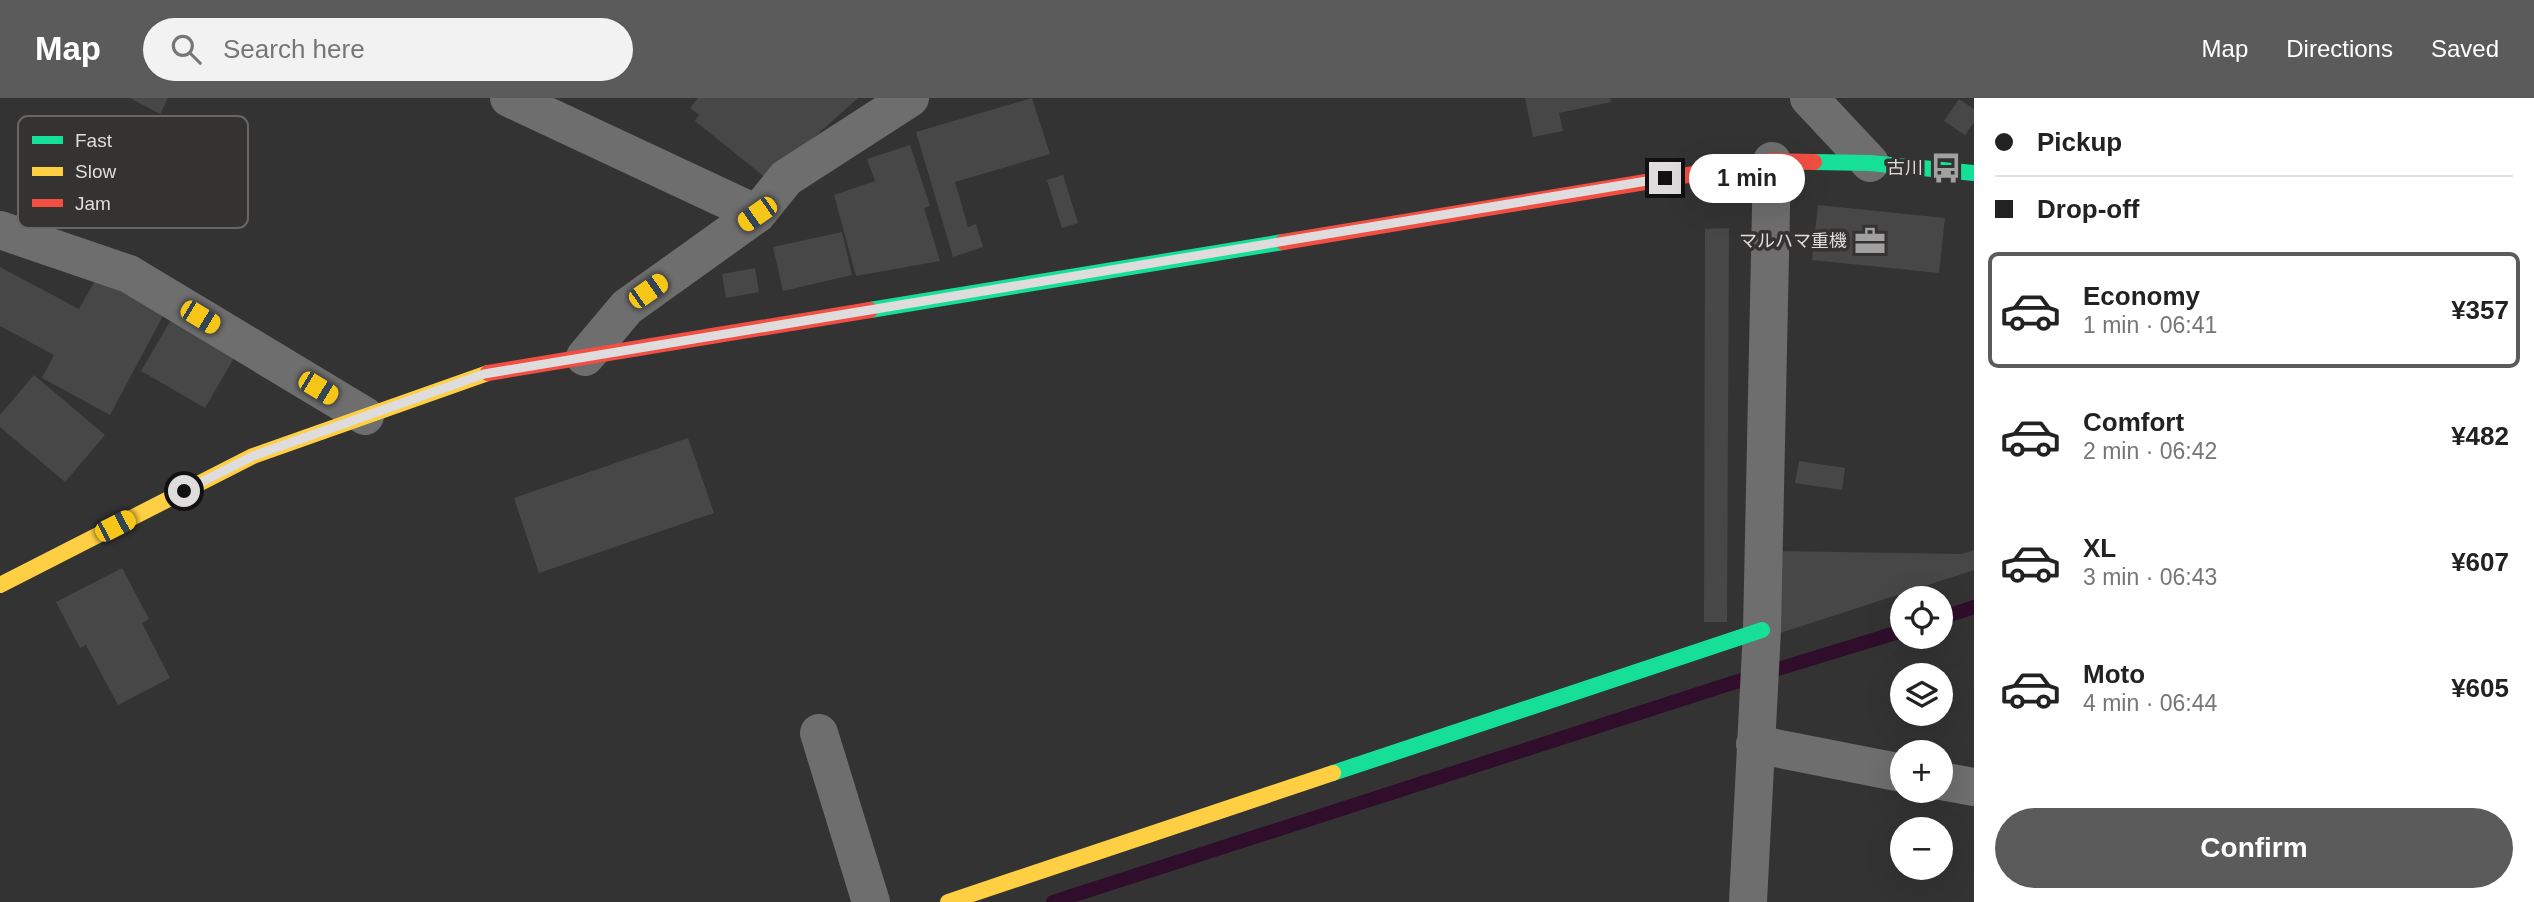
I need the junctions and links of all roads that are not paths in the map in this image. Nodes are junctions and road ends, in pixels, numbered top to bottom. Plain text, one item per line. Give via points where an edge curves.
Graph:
1 (509, 98) edge
2 (910, 98) edge
3 (1809, 98) edge
4 (1772, 161) junction
5 (1870, 163) junction
6 (1974, 173) edge
7 (757, 214) junction
8 (0, 230) edge
9 (584, 357) junction
10 (365, 416) junction
11 (0, 585) edge
12 (1761, 642) junction
13 (819, 733) dead end
14 (1755, 744) junction
15 (1890, 771) edge
16 (1953, 783) edge
17 (1974, 787) edge
18 (871, 902) edge
19 (948, 902) edge
20 (1748, 902) edge

1 - 7 street
2 - 7 street via 786,178
3 - 5 street
4 - 5 street
4 - 9 street
4 - 12 street
5 - 6 street
7 - 9 street via 627,307
8 - 10 street via 129,274
9 - 10 street via 484,374
10 - 11 street via 253,456
12 - 14 street
12 - 19 street
13 - 18 street
14 - 15 street
14 - 20 street
16 - 17 street

